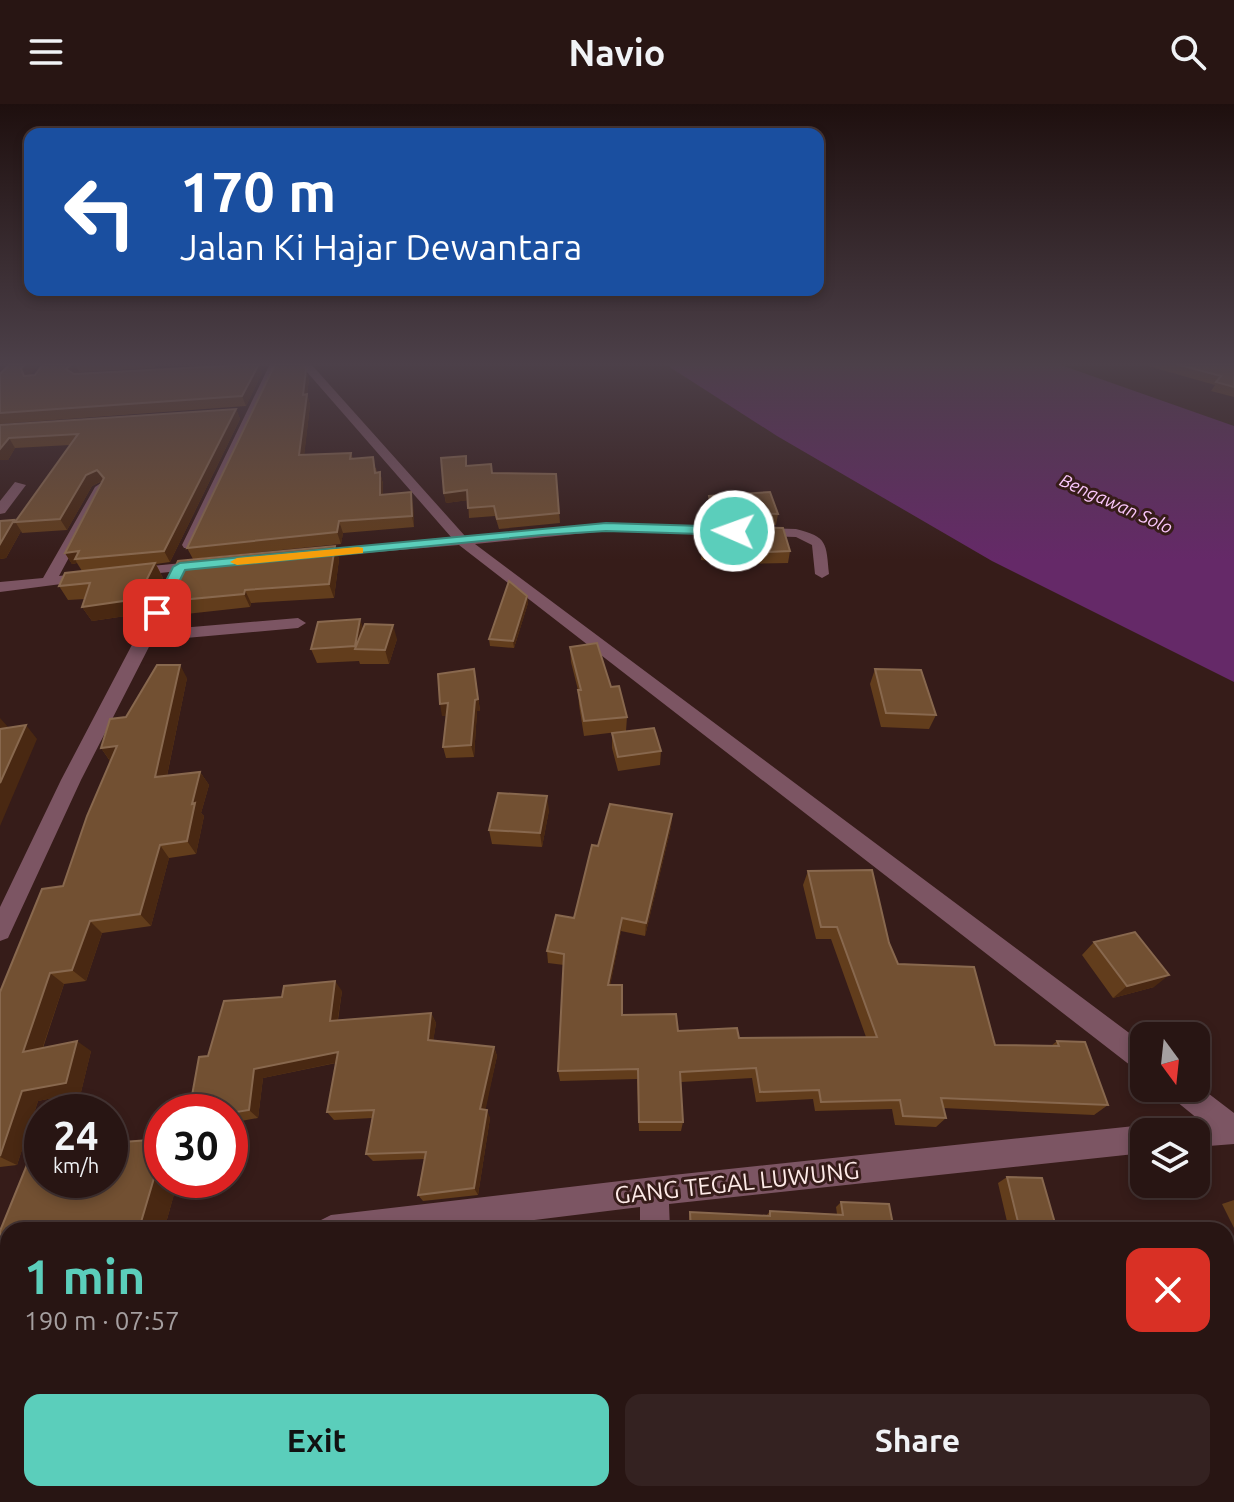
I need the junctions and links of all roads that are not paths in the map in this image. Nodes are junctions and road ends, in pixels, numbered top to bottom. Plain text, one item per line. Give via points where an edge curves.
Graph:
1 (238, 429) edge
2 (363, 429) edge
3 (20, 485) dead end
4 (101, 487) edge
5 (0, 510) edge
6 (462, 541) junction
7 (290, 557) edge
8 (211, 564) edge
9 (180, 567) junction
10 (822, 574) dead end
11 (48, 582) junction
12 (0, 587) edge
13 (298, 623) dead end
14 (146, 636) junction
15 (0, 931) edge
16 (1130, 1049) edge
17 (1198, 1102) edge
18 (1234, 1130) edge
19 (1210, 1132) edge
20 (1130, 1140) edge
21 (654, 1191) junction
22 (397, 1222) edge
23 (655, 1222) edge

1 - 9 street
2 - 6 street
3 - 5 street
4 - 11 street
6 - 7 street
6 - 10 street via 606,527 796,533 819,544
6 - 16 street
8 - 9 street
9 - 11 street
9 - 14 street
11 - 12 street
13 - 14 street
14 - 15 street
17 - 18 street
18 - 19 street
20 - 21 street, GANG TEGAL LUWUNG
21 - 22 street, GANG TEGAL LUWUNG
21 - 23 street

